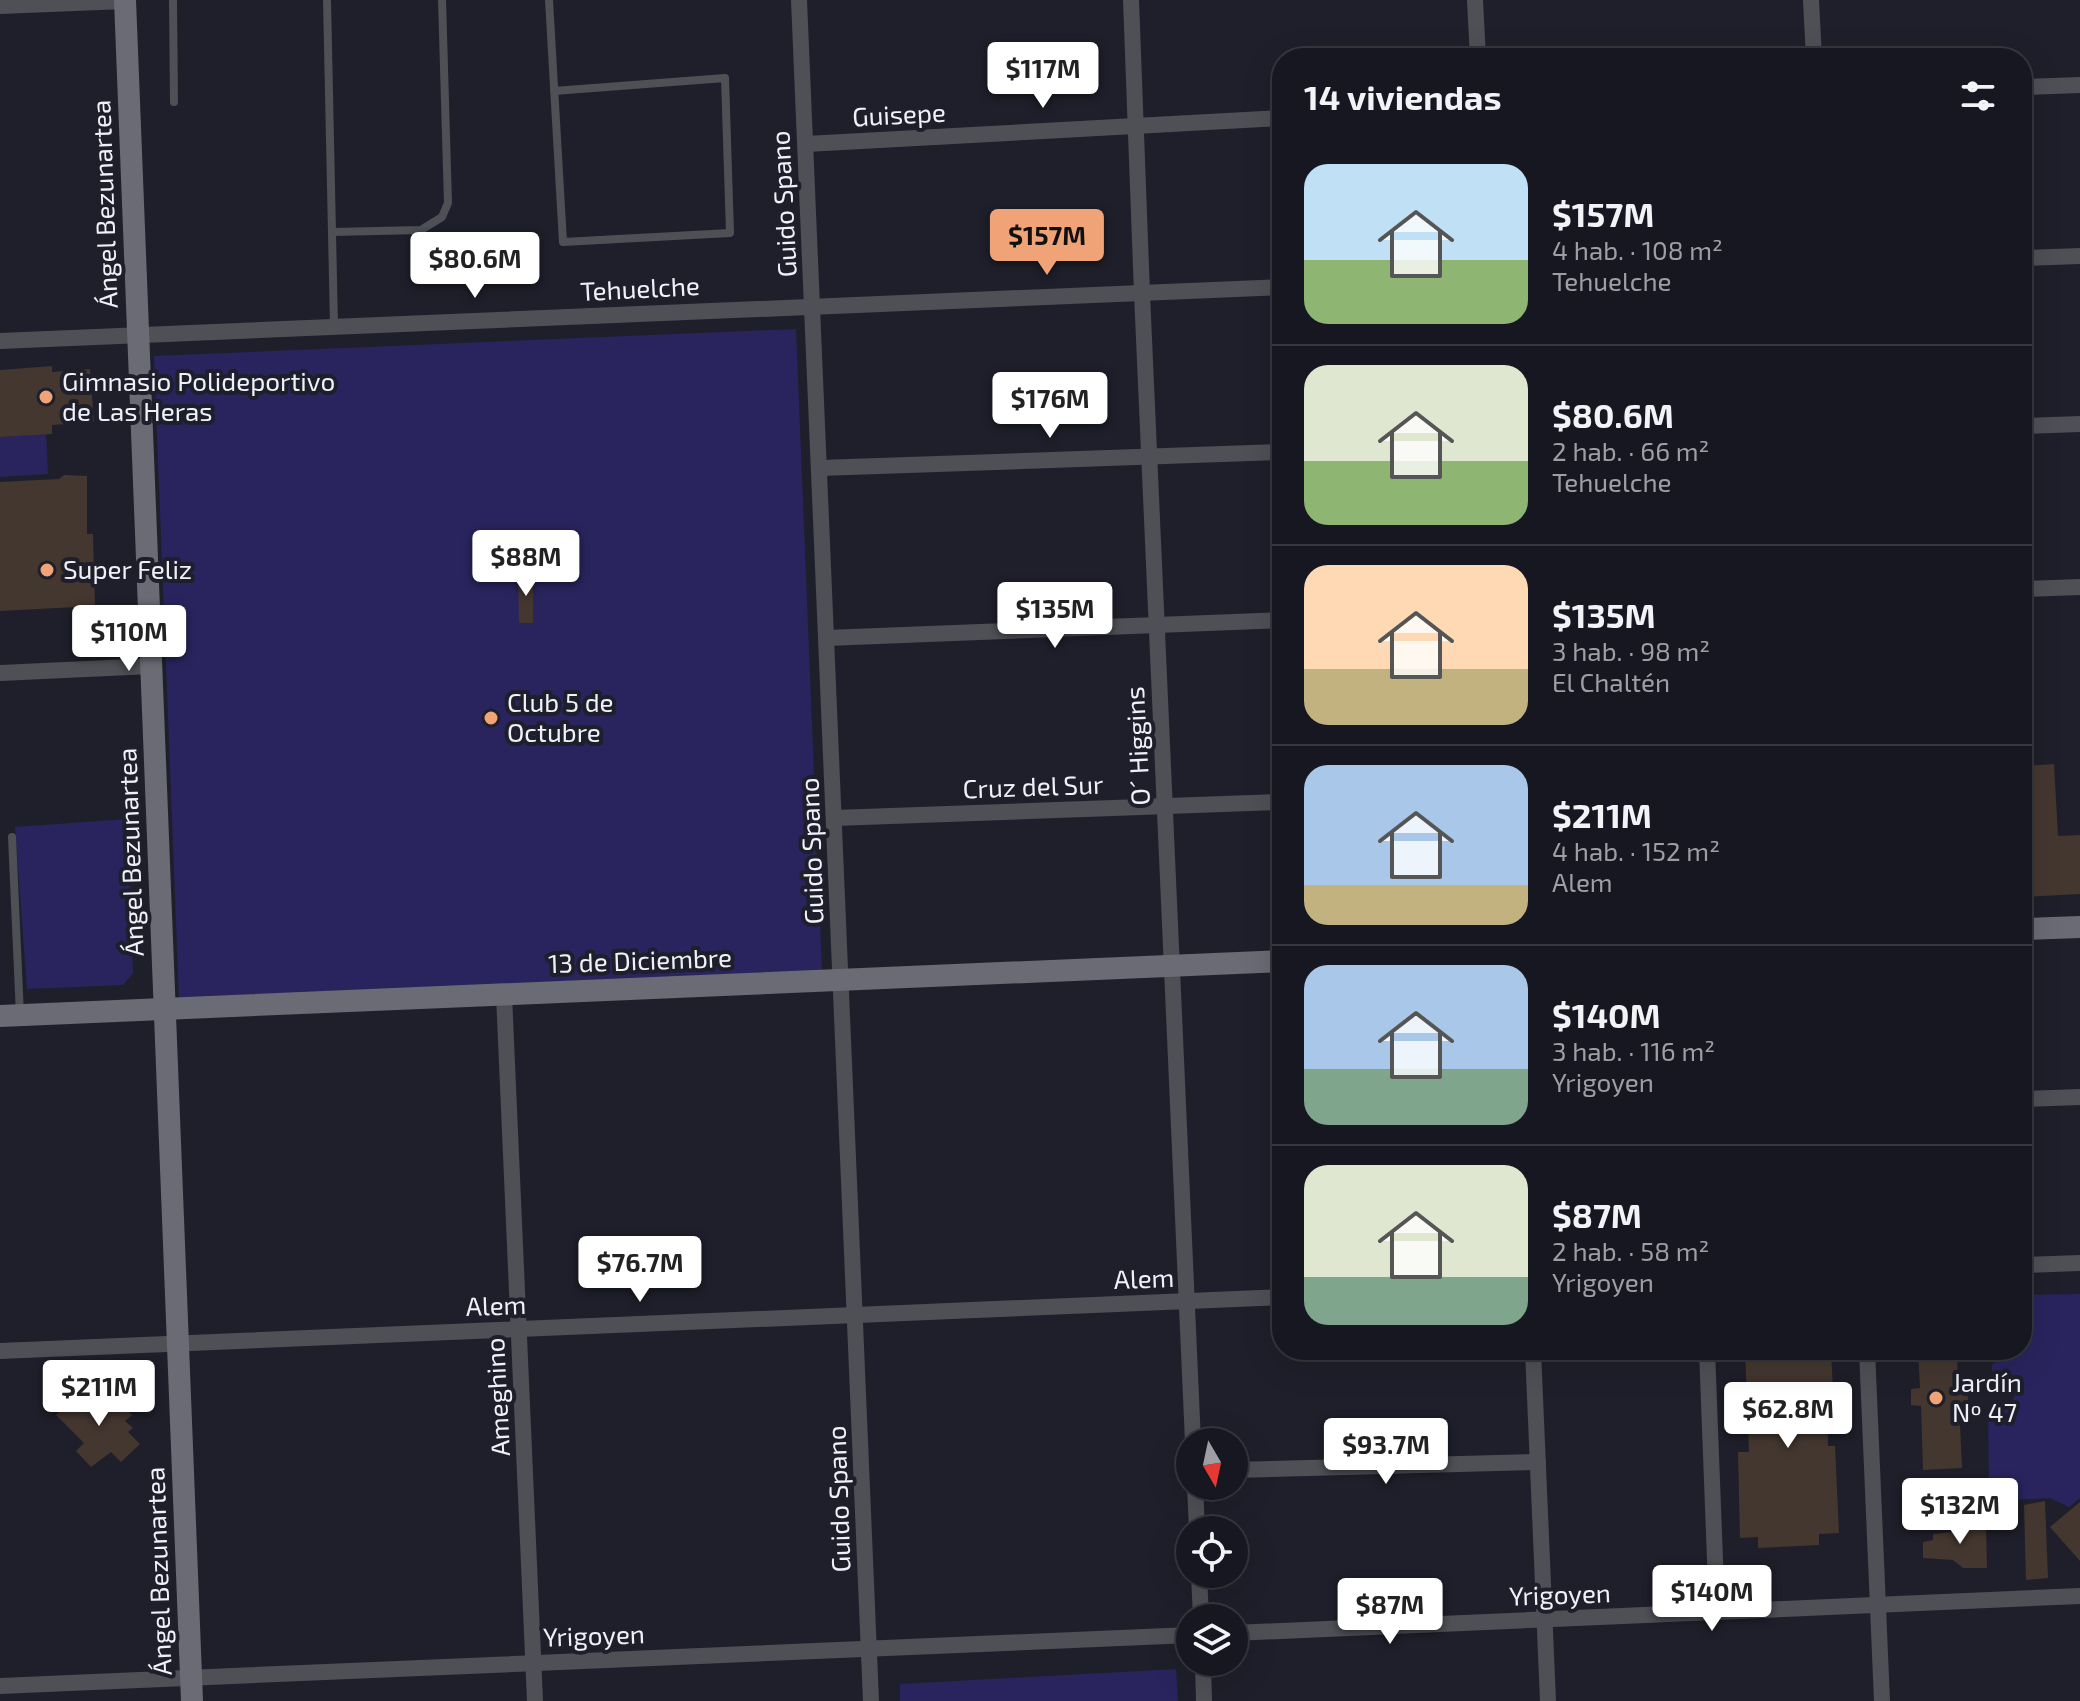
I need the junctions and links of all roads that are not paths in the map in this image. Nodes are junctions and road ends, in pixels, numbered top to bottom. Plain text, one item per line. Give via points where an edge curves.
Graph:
1 (125, 0) edge
2 (173, 0) edge
3 (327, 0) edge
4 (442, 0) edge
5 (549, 0) edge
6 (799, 0) edge
7 (1131, 0) edge
8 (1475, 0) edge
9 (1811, 0) edge
10 (11, 4) edge
11 (1477, 48) edge
12 (1813, 48) edge
13 (2080, 85) edge
14 (2032, 87) edge
15 (554, 91) junction
16 (174, 102) dead end
17 (1272, 118) edge
18 (1137, 125) junction
19 (806, 144) junction
20 (333, 232) junction
21 (2080, 256) edge
22 (2032, 258) edge
23 (1272, 288) edge
24 (1142, 294) junction
25 (813, 305) junction
26 (334, 326) junction
27 (138, 335) junction
28 (0, 341) edge
29 (2080, 424) edge
30 (2032, 426) edge
31 (1272, 452) edge
32 (1149, 457) junction
33 (820, 468) junction
34 (2080, 587) edge
35 (2032, 589) edge
36 (1272, 620) edge
37 (1156, 626) junction
38 (827, 638) junction
39 (151, 666) junction
40 (0, 673) edge
41 (1272, 802) edge
42 (1164, 806) junction
43 (834, 818) junction
44 (12, 837) dead end
45 (2080, 927) edge
46 (2032, 929) edge
47 (1272, 961) edge
48 (1172, 966) junction
49 (841, 980) junction
50 (504, 995) junction
51 (165, 1009) junction
52 (10, 1016) edge
53 (2080, 1097) edge
54 (2032, 1099) edge
55 (2080, 1263) edge
56 (2032, 1265) edge
57 (1272, 1297) edge
58 (1186, 1301) junction
59 (855, 1315) junction
60 (519, 1329) junction
61 (178, 1343) junction
62 (0, 1351) edge
63 (1533, 1360) edge
64 (1707, 1360) edge
65 (1867, 1360) edge
66 (1192, 1428) edge
67 (1538, 1462) junction
68 (1248, 1470) edge
69 (2080, 1596) edge
70 (1878, 1604) junction
71 (1717, 1612) junction
72 (1544, 1620) junction
73 (1248, 1632) edge
74 (1176, 1636) edge
75 (869, 1648) junction
76 (533, 1663) junction
77 (1203, 1676) edge
78 (191, 1678) junction
79 (0, 1686) edge
80 (192, 1701) edge
81 (535, 1701) edge
82 (871, 1701) edge
83 (1204, 1701) edge
84 (1548, 1701) edge
85 (1882, 1701) edge

1 - 10 street
1 - 27 street, Ángel Bezunartea
2 - 16 lane
3 - 20 lane
4 - 20 lane via 448,203 442,217 421,230
5 - 15 lane
6 - 19 street, Guido Spano
7 - 18 street, O´ Higgins
8 - 11 street
9 - 12 street
13 - 14 street
15 - 15 lane via 725,78 730,233 563,242
17 - 18 street, Guisepe
18 - 19 street, Guisepe
18 - 24 street, O´ Higgins
19 - 25 street, Guido Spano
20 - 26 lane
21 - 22 street
23 - 24 street, Tehuelche
24 - 25 street, Tehuelche
24 - 32 street, O´ Higgins
25 - 26 street, Tehuelche
25 - 33 street, Guido Spano
26 - 27 street, Tehuelche
27 - 28 street, Tehuelche
27 - 39 street, Ángel Bezunartea
29 - 30 street
31 - 32 street
32 - 33 street
32 - 37 street, O´ Higgins
33 - 38 street, Guido Spano
34 - 35 street
36 - 37 street
37 - 38 street
37 - 42 street, O´ Higgins
38 - 43 street, Guido Spano
39 - 40 street
39 - 51 street, Ángel Bezunartea
41 - 42 street, Cruz del Sur
42 - 43 street, Cruz del Sur
42 - 48 street, O´ Higgins
43 - 49 street, Guido Spano
44 - 52 lane
45 - 46 street
47 - 48 street, 13 de Diciembre
48 - 49 street, 13 de Diciembre
48 - 58 street, O´ Higgins
49 - 50 street, 13 de Diciembre
49 - 59 street, Guido Spano
50 - 51 street, 13 de Diciembre
50 - 60 street, Ameghino
51 - 52 street, 13 de Diciembre
51 - 61 street, Ángel Bezunartea
53 - 54 street
55 - 56 street
57 - 58 street, Alem
58 - 59 street, Alem
58 - 66 street, O´ Higgins
59 - 60 street, Alem
59 - 75 street, Guido Spano
60 - 61 street, Alem
60 - 76 street, Ameghino
61 - 62 street, Alem
61 - 78 street, Ángel Bezunartea
63 - 67 street
64 - 71 street
65 - 70 street
67 - 68 street
67 - 72 street
69 - 70 street, Yrigoyen
70 - 71 street, Yrigoyen
70 - 85 street
71 - 72 street, Yrigoyen
72 - 73 street, Yrigoyen
72 - 84 street
74 - 75 street, Yrigoyen
75 - 76 street, Yrigoyen
75 - 82 street, Guido Spano
76 - 78 street, Yrigoyen
76 - 81 street, Ameghino
77 - 83 street
78 - 79 street, Yrigoyen
78 - 80 street, Ángel Bezunartea

